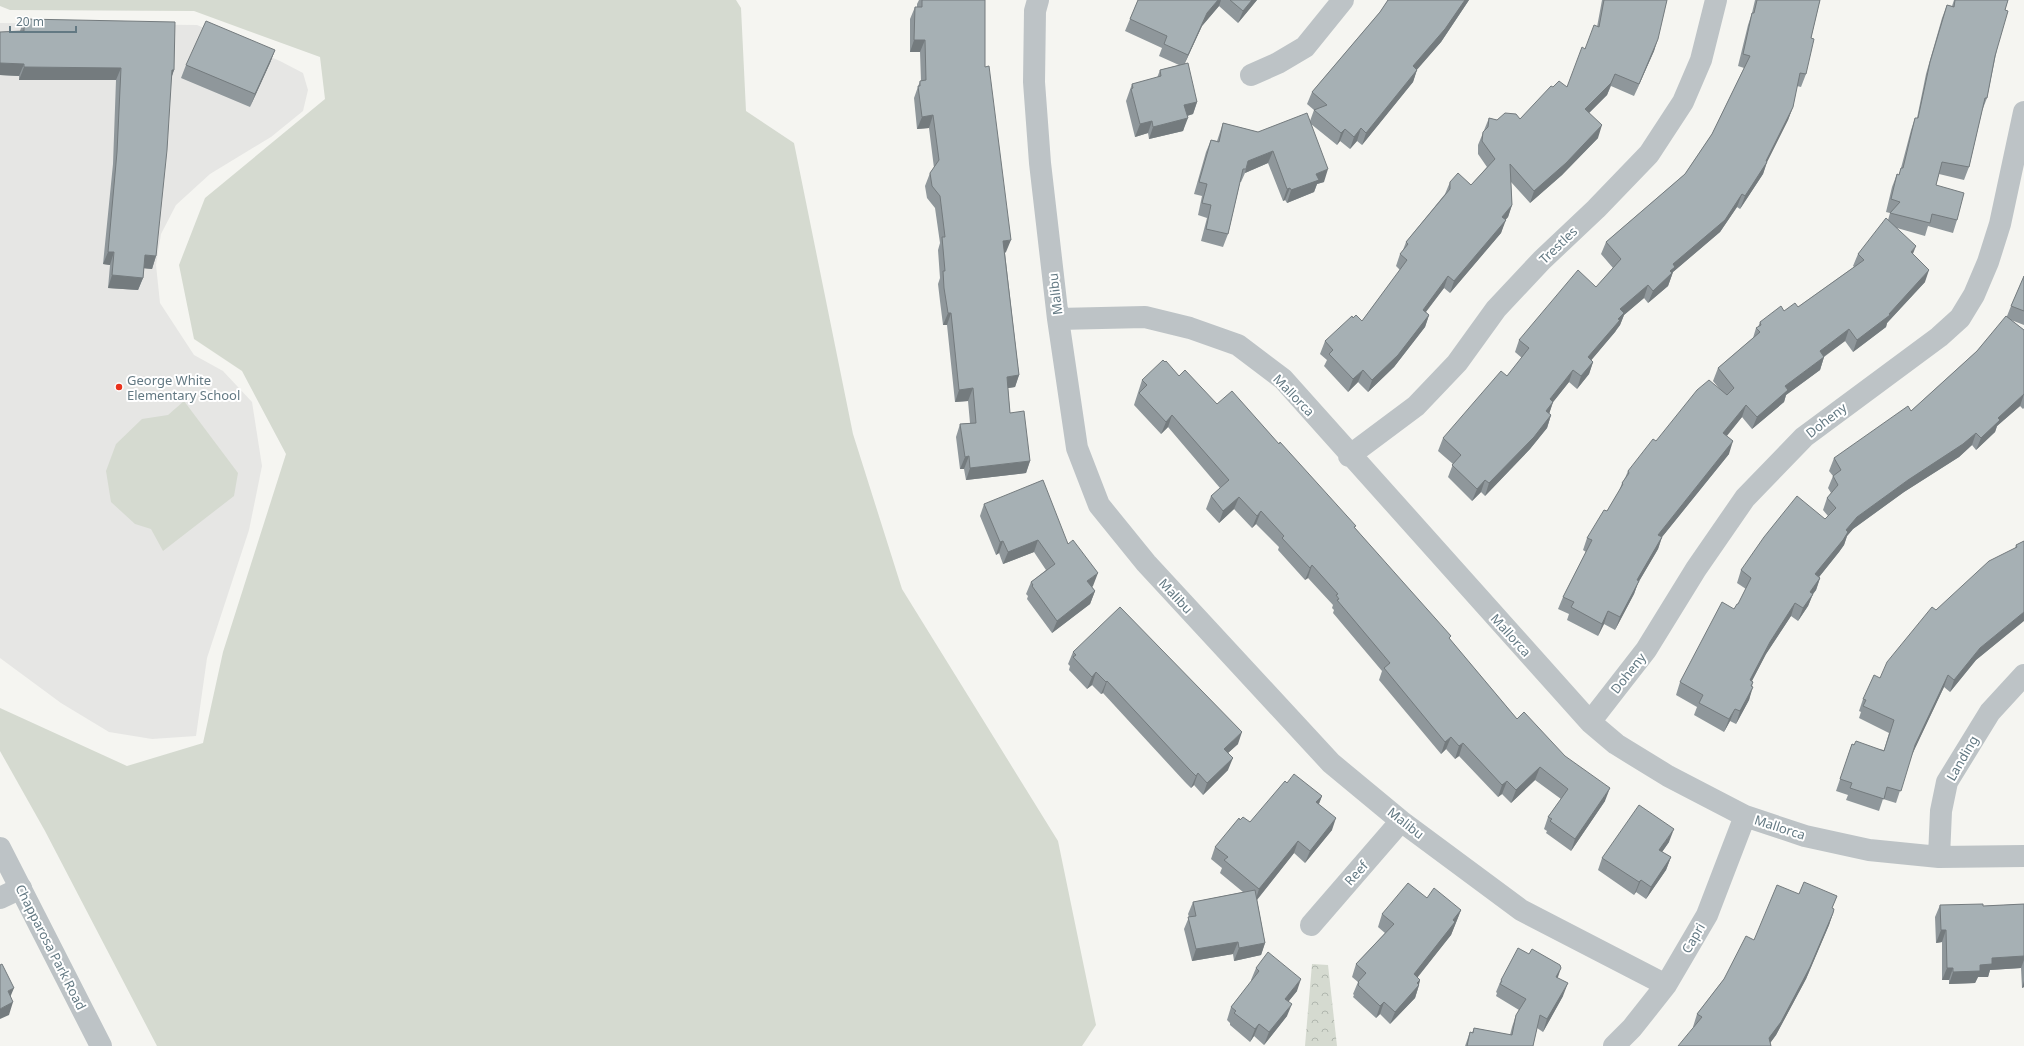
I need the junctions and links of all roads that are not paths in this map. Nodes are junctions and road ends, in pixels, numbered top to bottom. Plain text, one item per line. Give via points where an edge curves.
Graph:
1 (1038, 0) edge
2 (1343, 0) edge
3 (1716, 0) edge
4 (1251, 75) dead end
5 (2024, 112) edge
6 (1058, 319) junction
7 (1350, 456) junction
8 (2024, 675) edge
9 (1590, 722) junction
10 (1745, 816) junction
11 (1401, 821) junction
12 (0, 848) edge
13 (2024, 856) edge
14 (1939, 857) junction
15 (21, 888) junction
16 (0, 898) edge
17 (1311, 925) dead end
18 (1666, 985) junction
19 (101, 1046) edge
20 (1614, 1046) edge

1 - 6 street, Malibu via 1035,11 1034,82 1040,163
2 - 4 street via 1305,46 1278,63
3 - 7 street, Trestles via 1700,60 1686,95 1649,154 1496,309 1457,363 1416,406
5 - 9 street, Doheny via 2000,224 1974,295 1960,318 1939,337 1804,437 1745,498 1696,569 1646,650
6 - 7 street, Mallorca via 1145,317 1190,328 1238,345 1283,379
6 - 11 street, Malibu via 1077,448 1099,505 1146,563 1331,763
7 - 9 street, Mallorca
8 - 14 street, Landing via 1990,712 1947,782 1941,811
9 - 10 street, Mallorca via 1616,744 1668,776
10 - 14 street, Mallorca via 1804,836 1869,850
10 - 18 street, Capri via 1707,915
11 - 17 street, Reef
11 - 18 street, Malibu via 1521,910
12 - 15 street, Chapparosa Park Road
13 - 14 street, Mallorca
15 - 16 street
15 - 19 street, Chapparosa Park Road
18 - 20 street, Capri via 1632,1028

